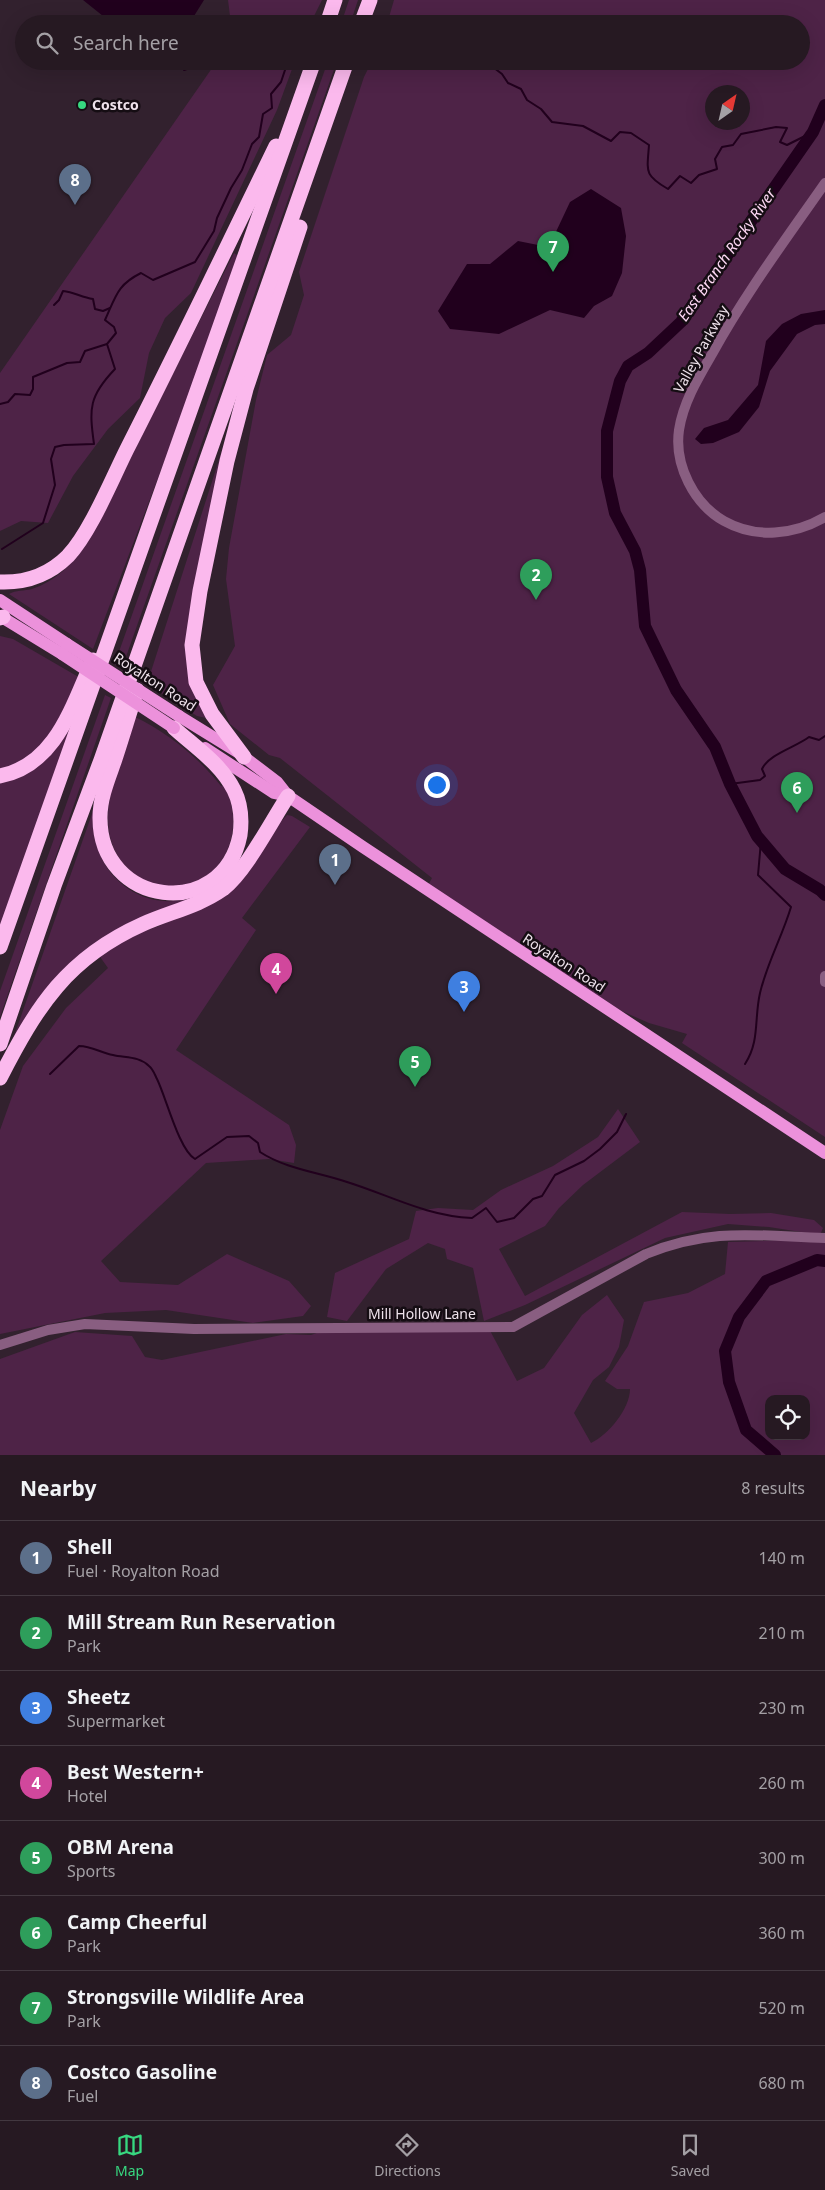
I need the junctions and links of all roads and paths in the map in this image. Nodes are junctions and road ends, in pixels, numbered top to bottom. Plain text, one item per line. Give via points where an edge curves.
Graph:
1 (335, 0) edge
2 (370, 0) edge
3 (330, 15) edge
4 (364, 15) edge
5 (311, 70) edge
6 (344, 70) edge
7 (308, 80) junction
8 (307, 175) junction
9 (825, 183) edge
10 (825, 517) edge
11 (138, 560) junction
12 (0, 582) edge
13 (164, 583) junction
14 (0, 600) edge
15 (1, 617) edge
16 (64, 649) junction
17 (177, 722) junction
18 (244, 757) junction
19 (0, 776) edge
20 (288, 796) junction
21 (0, 947) edge
22 (825, 976) edge
23 (825, 982) edge
24 (0, 1044) edge
25 (0, 1078) edge
26 (825, 1153) edge
27 (825, 1238) edge
28 (0, 1345) edge

1 - 3 highway
2 - 4 highway
5 - 7 highway
6 - 8 highway
7 - 11 highway
7 - 12 highway via 154,398 81,540 57,566 41,576 26,581
8 - 13 highway
8 - 18 highway via 302,220 246,388 227,461 192,645 196,682 212,714
9 - 10 street, Valley Parkway via 734,315 687,402 679,439 685,472 697,497 707,509 731,525 755,532 779,533
11 - 19 highway via 58,735 34,762
11 - 21 highway
13 - 17 highway via 164,607 100,815 104,845 117,869 143,888 173,894 197,888 221,872 235,851 241,817 234,790 222,772
13 - 24 highway
14 - 16 main road, Royalton Road
15 - 16 main road, Royalton Road
16 - 17 main road, Royalton Road, bridge
17 - 18 main road, Royalton Road
17 - 20 main road, Royalton Road via 274,793
18 - 20 main road, Royalton Road via 277,782
20 - 25 highway via 237,874 223,888 194,905 156,918 107,941 68,972 45,1000
20 - 26 main road, Royalton Road
22 - 23 street
27 - 28 street, Mill Hollow Lane via 719,1234 669,1245 646,1254 513,1327 194,1329 85,1324 48,1330

